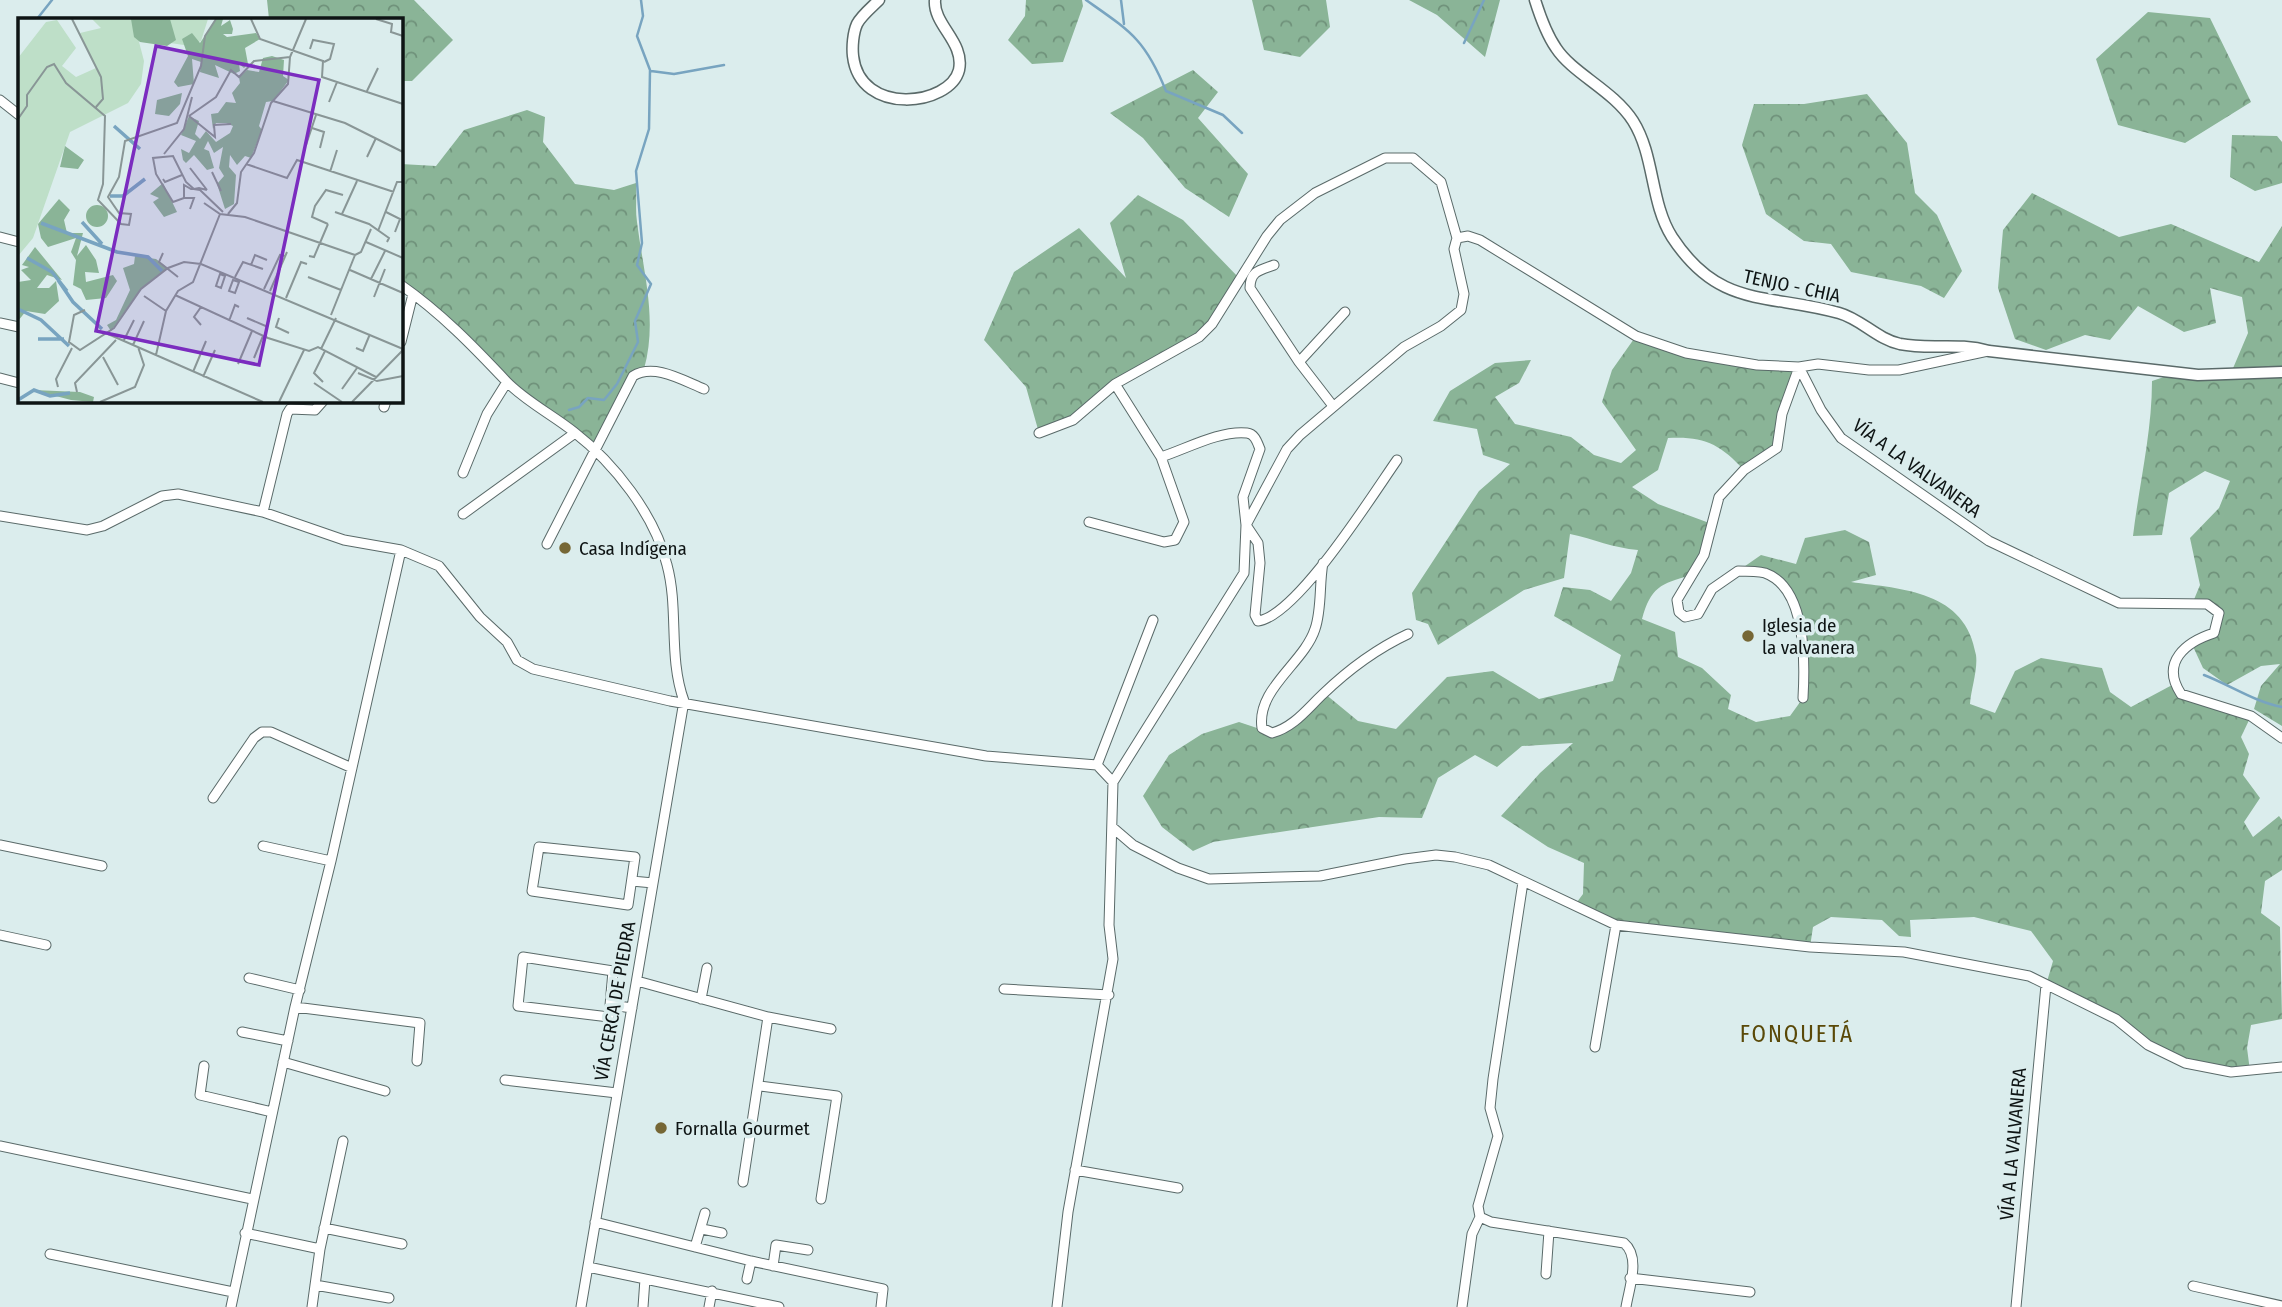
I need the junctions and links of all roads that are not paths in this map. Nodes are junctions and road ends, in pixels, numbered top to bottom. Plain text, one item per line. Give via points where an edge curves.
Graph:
1 (879, 0) edge
2 (935, 0) edge
3 (1535, 0) edge
4 (0, 100) edge
5 (18, 114) edge
6 (0, 237) edge
7 (1457, 238) junction
8 (18, 242) edge
9 (1274, 265) dead end
10 (402, 286) edge
11 (413, 294) junction
12 (1345, 312) dead end
13 (0, 323) edge
14 (18, 327) edge
15 (402, 338) edge
16 (1989, 351) junction
17 (1299, 362) junction
18 (1799, 367) junction
19 (2282, 372) edge
20 (0, 378) edge
21 (506, 382) junction
22 (18, 383) edge
23 (1115, 384) junction
24 (704, 389) dead end
25 (322, 402) edge
26 (1333, 406) junction
27 (575, 433) junction
28 (1039, 433) dead end
29 (597, 452) junction
30 (1161, 457) junction
31 (1397, 460) dead end
32 (463, 473) dead end
33 (263, 512) junction
34 (463, 514) dead end
35 (0, 516) edge
36 (1089, 522) dead end
37 (1246, 525) junction
38 (547, 544) dead end
39 (401, 550) junction
40 (1324, 560) junction
41 (1153, 620) dead end
42 (1408, 634) dead end
43 (1803, 698) dead end
44 (684, 701) junction
45 (2282, 738) edge
46 (1097, 765) junction
47 (352, 768) junction
48 (1113, 782) junction
49 (214, 798) dead end
50 (1112, 827) junction
51 (0, 845) edge
52 (1133, 845) junction
53 (264, 846) dead end
54 (1111, 848) junction
55 (331, 861) junction
56 (102, 866) dead end
57 (632, 881) junction
58 (1523, 882) junction
59 (653, 883) junction
60 (1616, 925) junction
61 (0, 935) edge
62 (46, 945) dead end
63 (707, 968) dead end
64 (249, 978) dead end
65 (637, 981) junction
66 (2046, 985) junction
67 (1004, 989) dead end
68 (300, 990) junction
69 (1109, 995) junction
70 (701, 999) junction
71 (611, 1005) junction
72 (295, 1007) junction
73 (632, 1008) junction
74 (768, 1017) junction
75 (831, 1029) dead end
76 (242, 1032) dead end
77 (288, 1041) junction
78 (1595, 1047) dead end
79 (417, 1060) dead end
80 (283, 1062) junction
81 (204, 1066) dead end
82 (2282, 1067) edge
83 (505, 1080) dead end
84 (760, 1086) junction
85 (385, 1091) dead end
86 (617, 1093) junction
87 (272, 1112) junction
88 (343, 1141) dead end
89 (0, 1146) edge
90 (1075, 1170) junction
91 (743, 1182) dead end
92 (1178, 1188) dead end
93 (252, 1199) junction
94 (821, 1199) dead end
95 (705, 1213) dead end
96 (1480, 1217) junction
97 (595, 1222) junction
98 (324, 1228) junction
99 (702, 1229) junction
100 (1549, 1231) junction
101 (245, 1233) junction
102 (722, 1233) dead end
103 (402, 1244) dead end
104 (695, 1247) junction
105 (320, 1249) junction
106 (808, 1250) dead end
107 (50, 1254) dead end
108 (751, 1261) junction
109 (773, 1266) junction
110 (588, 1268) junction
111 (1546, 1274) dead end
112 (1630, 1278) junction
113 (645, 1279) junction
114 (747, 1279) dead end
115 (315, 1285) junction
116 (2193, 1286) dead end
117 (233, 1292) junction
118 (712, 1292) junction
119 (1750, 1292) dead end
120 (389, 1298) dead end
121 (2282, 1306) edge
122 (231, 1307) edge
123 (312, 1307) edge
124 (581, 1307) edge
125 (643, 1307) edge
126 (709, 1307) edge
127 (779, 1307) edge
128 (881, 1307) edge
129 (1057, 1307) edge
130 (1462, 1307) edge
131 (1626, 1307) edge
132 (2017, 1307) edge

1 - 2 street via 857,23 854,68 865,86 880,96 911,100 953,82 959,69 957,45 934,10
3 - 16 street, TENJO - CHIA via 1557,50 1601,86 1632,120 1671,235 1691,262 1721,287 1839,313 1889,341 1929,347 1965,344
4 - 5 street
6 - 8 street
7 - 18 street via 1479,240 1636,336 1686,353
7 - 23 street via 1441,182 1413,158 1385,158 1315,193 1288,214 1267,236 1212,324 1199,337
7 - 26 street via 1454,248 1464,294 1461,310 1404,347
9 - 17 street via 1255,272 1250,288
10 - 11 street
11 - 15 street
11 - 21 street via 457,329
12 - 17 street
13 - 14 street
16 - 18 street via 1899,370 1818,364
16 - 19 street, TENJO - CHIA via 2198,375
17 - 26 street
18 - 43 street via 1782,414 1777,448 1744,470 1719,497 1704,555 1677,600 1685,617 1698,614 1712,589 1738,571 1766,573 1784,588 1796,607 1805,662
18 - 45 street, VÍA A LA VALVANERA via 1841,438 1989,541 2119,603 2207,604 2218,613 2218,623 2214,633 2190,640 2178,656 2175,684 2181,694 2251,716
20 - 22 street
21 - 27 street
21 - 32 street via 487,414
23 - 28 street via 1073,420
23 - 30 street
24 - 29 street via 644,369 633,376
25 - 33 street via 315,410 290,409 287,414
26 - 37 street via 1287,449
27 - 29 street
27 - 34 street
29 - 38 street
29 - 44 street via 635,497 668,566 672,636
30 - 36 street via 1184,522 1175,540 1164,542
30 - 37 street via 1217,438 1248,433 1256,438 1260,449 1243,497
31 - 40 street
33 - 35 street via 178,494 162,496 88,530
33 - 39 street via 345,540
37 - 40 street via 1258,543 1258,621 1273,617 1298,596
37 - 48 street via 1244,573
39 - 44 street via 439,566 507,642 517,660 533,669
39 - 47 street
40 - 42 street via 1315,629 1272,691 1262,728 1278,732 1367,658
41 - 46 street
44 - 46 street via 986,756
44 - 59 street, VÍA CERCA DE PIEDRA
46 - 48 street
47 - 49 street via 262,732
47 - 55 street
48 - 50 street
50 - 52 street
50 - 54 street
51 - 56 street
52 - 54 street
52 - 58 street via 1209,879 1320,876 1436,855 1489,865
53 - 55 street
54 - 69 street via 1113,959
55 - 68 street
57 - 57 street via 635,857 539,847 532,891 628,905
57 - 59 street
58 - 60 street
58 - 96 street via 1490,1108 1499,1136 1478,1206
59 - 65 street, VÍA CERCA DE PIEDRA
60 - 66 street via 1810,947 1904,952 2029,976
60 - 78 street
61 - 62 street
63 - 70 street
64 - 68 street
65 - 70 street
65 - 73 street, VÍA CERCA DE PIEDRA
66 - 82 street via 2116,1019 2148,1045 2185,1063 2231,1072
66 - 132 street, VÍA A LA VALVANERA
67 - 69 street
68 - 72 street
69 - 90 street
70 - 74 street
71 - 71 street via 613,971 523,957 518,1006 609,1017
71 - 73 street
72 - 77 street
72 - 79 street via 420,1023
73 - 86 street, VÍA CERCA DE PIEDRA
74 - 75 street
74 - 84 street
76 - 77 street
77 - 80 street
80 - 85 street
80 - 87 street
81 - 87 street via 200,1095
83 - 86 street
84 - 91 street
84 - 94 street via 837,1096
86 - 97 street, VÍA CERCA DE PIEDRA
87 - 93 street
88 - 98 street
89 - 93 street
90 - 92 street
90 - 129 street
93 - 101 street
95 - 99 street
96 - 100 street
96 - 130 street via 1472,1234
97 - 104 street
97 - 110 street, VÍA CERCA DE PIEDRA
98 - 103 street
98 - 105 street
99 - 102 street
99 - 104 street
100 - 111 street
100 - 112 street via 1624,1243 1631,1249
101 - 105 street
101 - 117 street
104 - 108 street
105 - 115 street
106 - 109 street via 776,1245
107 - 117 street
108 - 109 street
108 - 114 street
109 - 128 street via 883,1289
110 - 113 street
110 - 124 street, VÍA CERCA DE PIEDRA
112 - 119 street
112 - 131 street
113 - 118 street
113 - 125 street
115 - 120 street
115 - 123 street
116 - 121 street
117 - 122 street
118 - 126 street
118 - 127 street

